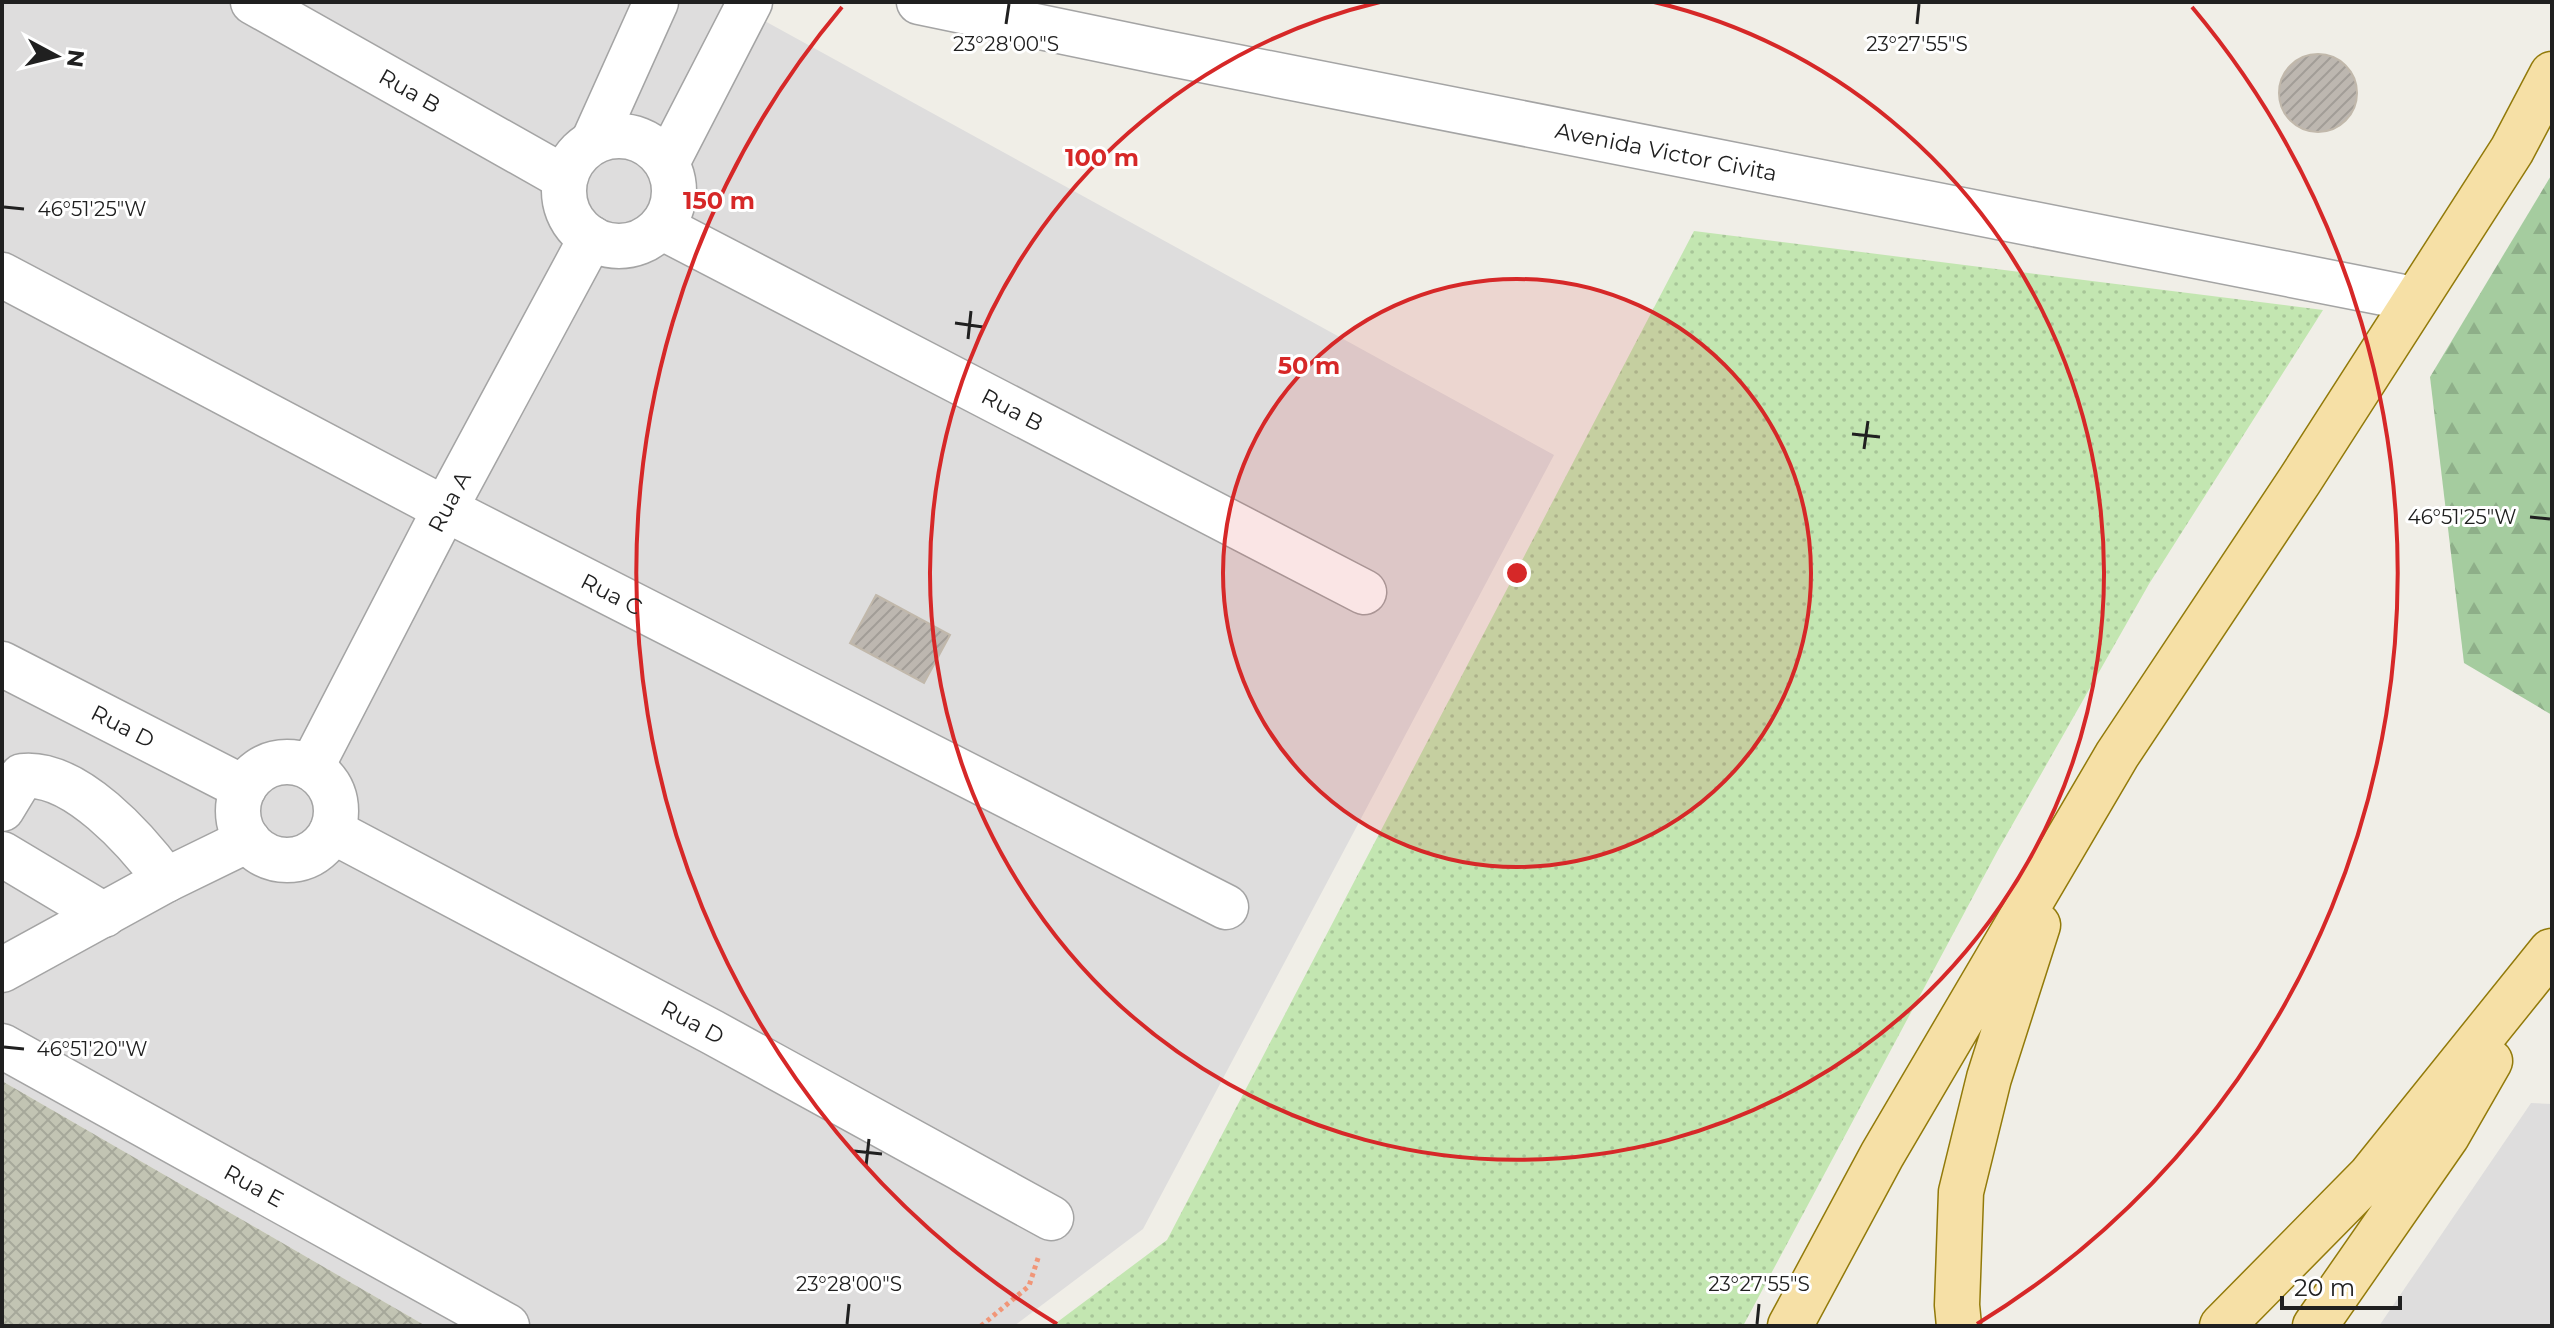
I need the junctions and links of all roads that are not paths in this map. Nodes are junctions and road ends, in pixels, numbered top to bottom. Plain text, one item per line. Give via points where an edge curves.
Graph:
1 (253, 2) edge
2 (656, 2) edge
3 (750, 2) edge
4 (919, 2) edge
5 (2552, 74) edge
6 (593, 142) junction
7 (667, 163) junction
8 (565, 178) junction
9 (661, 227) junction
10 (591, 238) junction
11 (2, 275) edge
12 (2414, 299) junction
13 (445, 509) junction
14 (1364, 592) dead end
15 (2, 664) edge
16 (311, 768) junction
17 (244, 788) junction
18 (2, 809) edge
19 (332, 831) junction
20 (248, 840) junction
21 (2063, 846) junction
22 (2, 854) edge
23 (166, 880) junction
24 (1226, 907) dead end
25 (104, 915) junction
26 (2552, 950) edge
27 (2, 970) edge
28 (2, 1046) edge
29 (1051, 1218) road end
30 (507, 1326) edge
31 (1790, 1326) edge
32 (1959, 1326) edge
33 (2222, 1326) edge
34 (2315, 1326) edge

1 - 8 street, Rua B
2 - 6 street
3 - 7 street
4 - 12 street, Avenida Victor Civita
5 - 12 main road via 2512,150
6 - 7 street via 632,136
6 - 8 street via 578,153
7 - 9 street via 674,196
8 - 10 street via 566,206 580,231
9 - 10 street via 621,246
9 - 14 street, Rua B
10 - 13 street, Rua A
11 - 13 street, Rua C
12 - 21 main road
13 - 16 street, Rua A
13 - 24 street, Rua C
15 - 17 street, Rua D
16 - 17 street via 274,764
16 - 19 street via 331,789
17 - 20 street via 239,815
18 - 23 street via 22,776 50,779 123,828
19 - 20 street via 313,853 300,859 271,857
19 - 29 street, Rua D
20 - 23 street
21 - 31 main road via 1882,1155
21 - 32 main road via 1989,1078 1961,1192
22 - 25 street
23 - 25 street
25 - 27 street
26 - 33 main road via 2370,1176
26 - 34 main road via 2447,1136
28 - 30 street, Rua E

